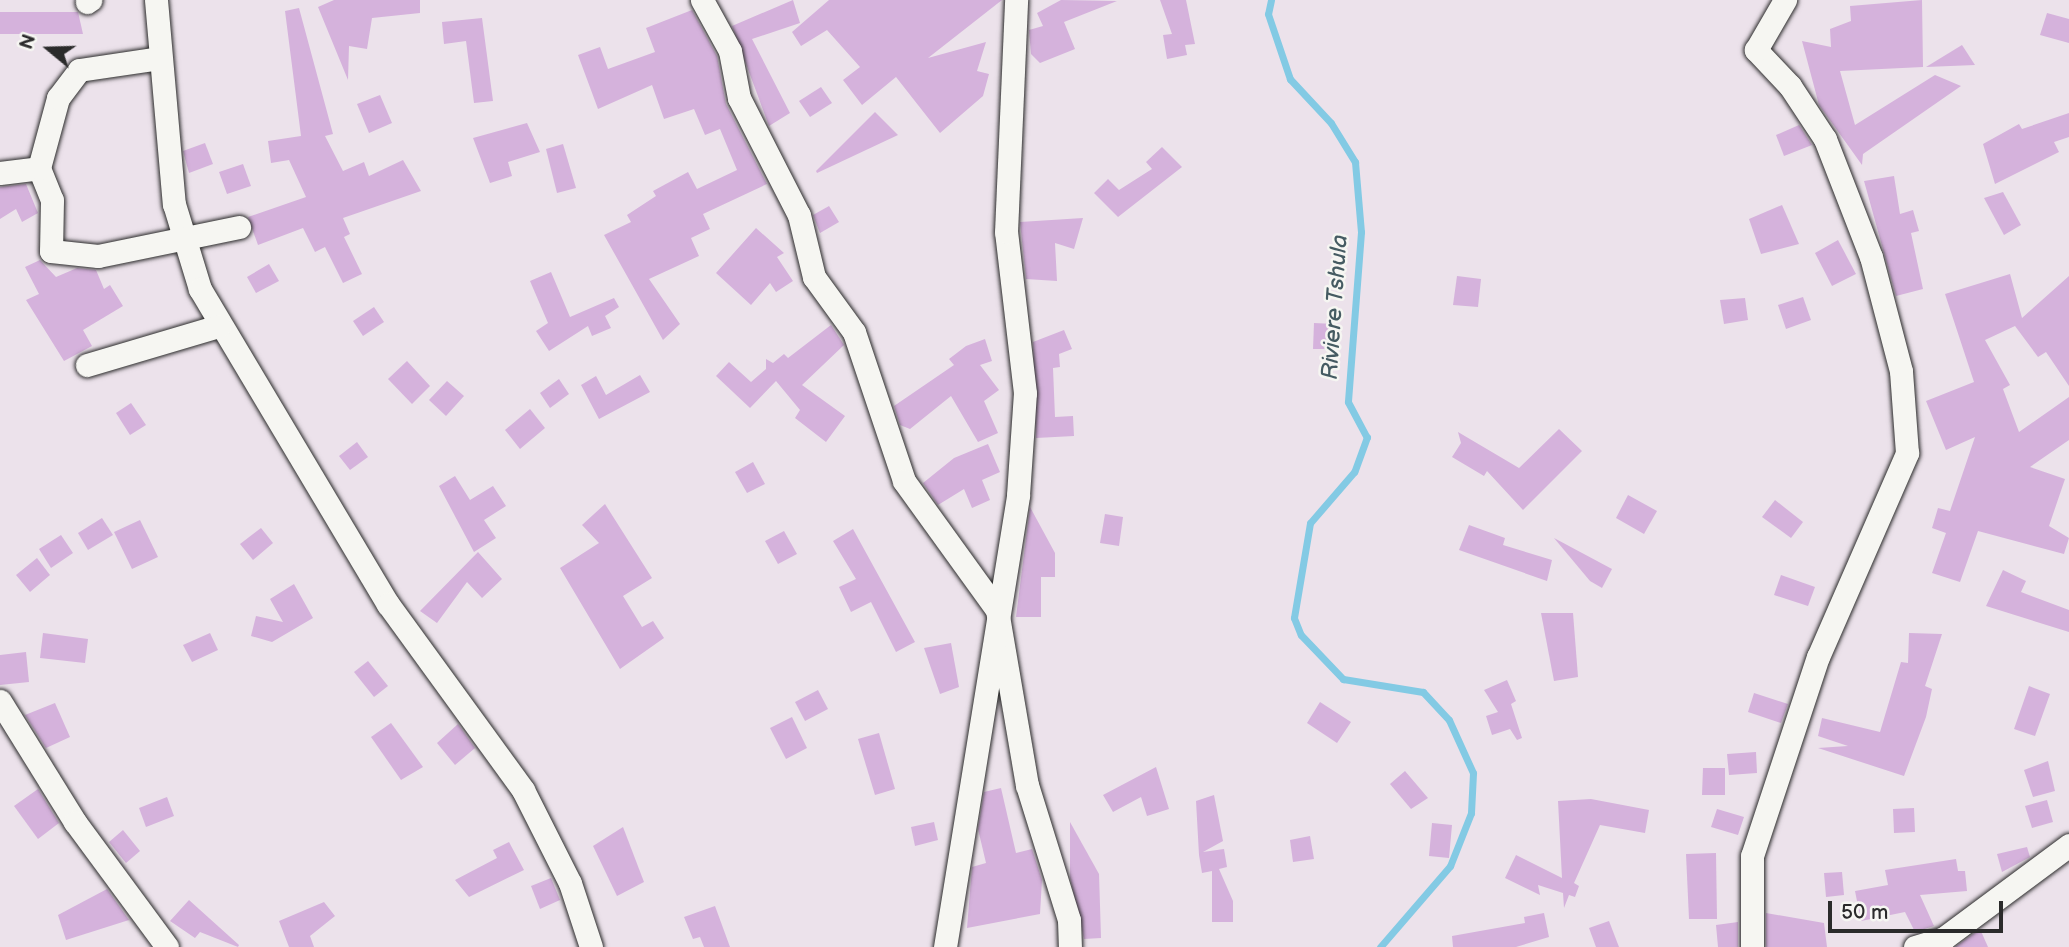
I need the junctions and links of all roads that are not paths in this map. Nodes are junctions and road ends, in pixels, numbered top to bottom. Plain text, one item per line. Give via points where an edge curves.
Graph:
1 (156, 0) edge
2 (702, 0) edge
3 (1016, 0) edge
4 (1785, 0) edge
5 (159, 58) junction
6 (39, 168) junction
7 (0, 173) edge
8 (239, 227) dead end
9 (186, 242) junction
10 (219, 326) junction
11 (87, 365) dead end
12 (997, 610) junction
13 (0, 701) edge
14 (2069, 845) edge
15 (167, 947) edge
16 (591, 947) edge
17 (945, 947) edge
18 (1070, 947) edge
19 (1752, 947) edge
20 (1915, 947) edge

1 - 5 street
2 - 12 street via 730,51 739,98 799,215 814,277 854,332 904,481
3 - 12 street via 1006,232 1025,393 1018,495
4 - 19 street via 1756,50 1790,86 1825,139 1871,257 1901,371 1907,453 1818,657 1752,856
5 - 6 street via 96,65 67,80
5 - 9 street via 174,204
6 - 7 street
6 - 9 street via 52,200 51,251 98,256 150,241
8 - 9 street
9 - 10 street
10 - 11 street
10 - 16 street via 388,604 523,790 570,883
12 - 17 street
12 - 18 street via 1027,785 1069,920
13 - 15 street via 75,822
14 - 20 street via 1944,938

